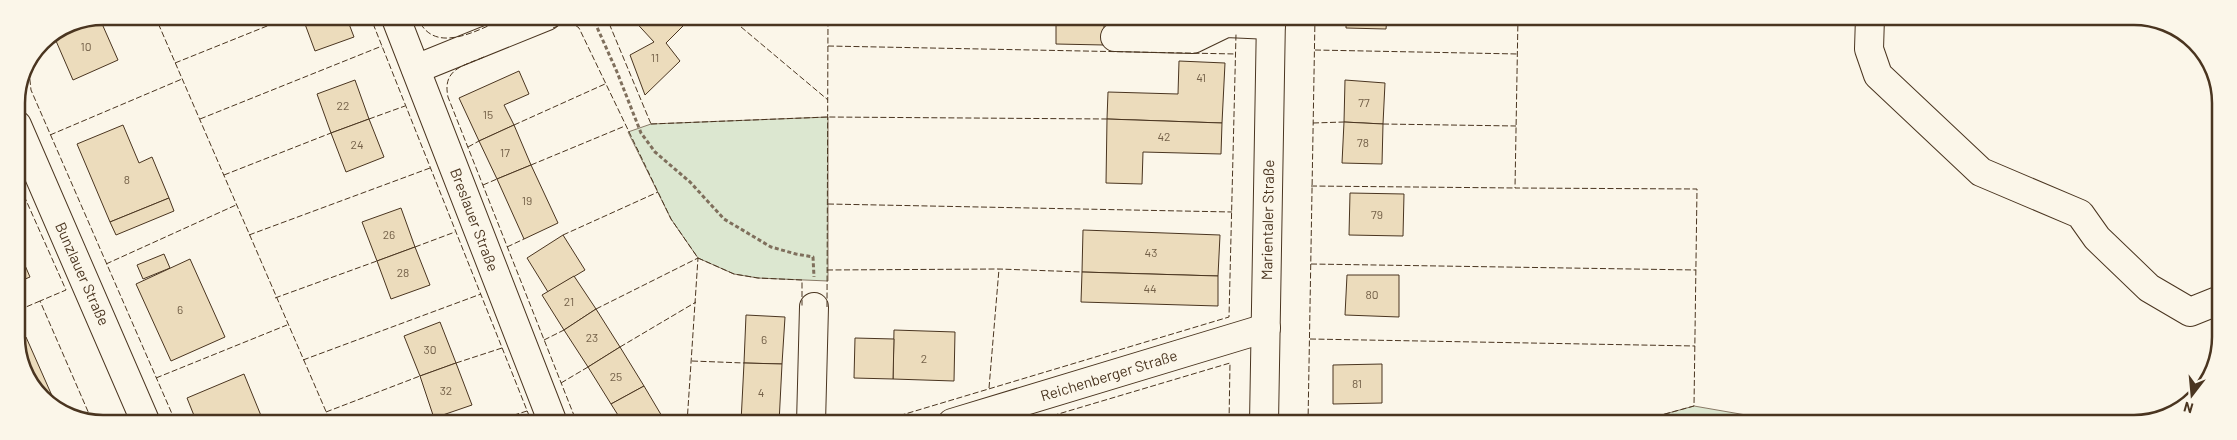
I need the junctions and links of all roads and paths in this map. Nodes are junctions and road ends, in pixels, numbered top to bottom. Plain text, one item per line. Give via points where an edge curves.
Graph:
1 (399, 25) edge
2 (525, 25) edge
3 (596, 25) edge
4 (1222, 25) edge
5 (1271, 25) edge
6 (1870, 25) edge
7 (1115, 37) dead end
8 (416, 69) junction
9 (25, 146) edge
10 (2212, 303) edge
11 (814, 307) joint
12 (1266, 328) junction
13 (143, 415) edge
14 (550, 415) edge
15 (811, 415) edge
16 (978, 415) edge
17 (1264, 415) edge

1 - 8 street, Breslauer Straße
2 - 8 street
3 - 11 path via 641,133 655,152 690,182 724,219 771,247 813,256
4 - 7 street via 1193,39
5 - 12 street, Marientaler Straße
6 - 10 street via 1869,49 1878,75 1981,172 2080,214 2097,238 2149,288 2190,312
8 - 14 street, Breslauer Straße
9 - 13 street, Bunzlauer Straße
11 - 15 street
12 - 16 street, Reichenberger Straße
12 - 17 street, Marientaler Straße

